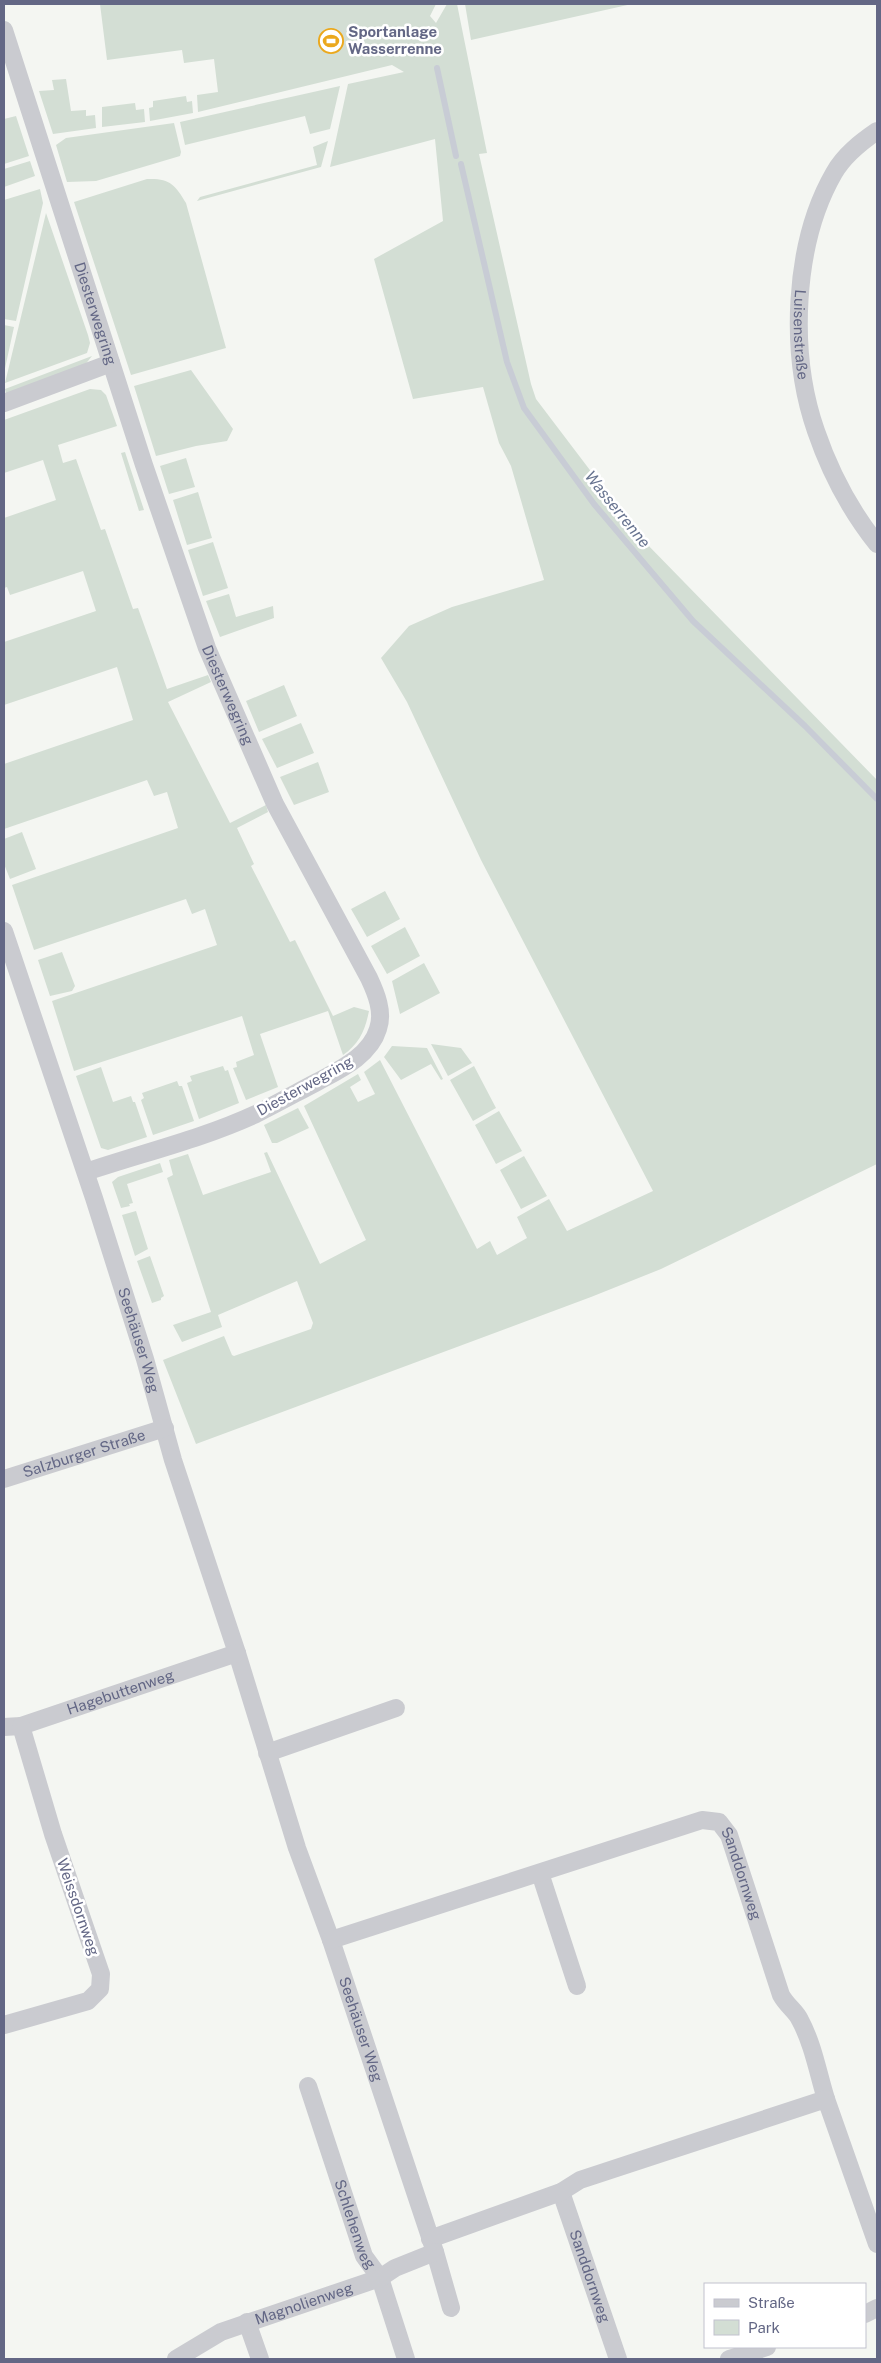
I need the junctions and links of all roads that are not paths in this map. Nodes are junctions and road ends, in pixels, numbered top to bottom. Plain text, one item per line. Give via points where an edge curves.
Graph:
1 (4, 30) edge
2 (877, 131) edge
3 (111, 363) junction
4 (4, 403) edge
5 (877, 544) edge
6 (4, 931) edge
7 (86, 1172) junction
8 (165, 1428) junction
9 (4, 1479) edge
10 (237, 1653) junction
11 (396, 1708) dead end
12 (12, 1726) edge
13 (267, 1752) junction
14 (540, 1873) junction
15 (331, 1940) junction
16 (577, 1986) dead end
17 (4, 2025) edge
18 (308, 2086) dead end
19 (826, 2099) junction
20 (561, 2192) junction
21 (877, 2244) edge
22 (432, 2246) junction
23 (380, 2278) junction
24 (451, 2308) dead end
25 (247, 2322) junction
26 (764, 2348) edge
27 (176, 2359) edge
28 (260, 2359) edge
29 (406, 2359) edge
30 (618, 2359) edge
31 (729, 2359) edge

1 - 3 street, Diesterwegring
2 - 5 street, Luisenstraße via 848,155 834,172 816,211 808,242 798,318 800,358 815,430 843,496
3 - 4 street
3 - 7 street, Diesterwegring via 206,648 275,804 370,978 378,998 380,1015 379,1029 359,1056 305,1089 207,1133
6 - 7 street, Seehäuser Weg
7 - 8 street, Seehäuser Weg
8 - 9 street, Salzburger Straße
8 - 10 street, Seehäuser Weg
10 - 12 street, Hagebuttenweg
10 - 13 street, Seehäuser Weg
11 - 13 street
12 - 17 street, Weissdornweg via 101,1974 100,1988 88,2001
13 - 15 street, Seehäuser Weg via 297,1848
14 - 15 street, Sanddornweg
14 - 16 street
14 - 19 street, Sanddornweg via 702,1820 719,1822 729,1836 781,1995 806,2031
15 - 22 street, Seehäuser Weg
18 - 23 street, Schlehenweg via 364,2256
19 - 20 street via 580,2180
19 - 21 street, Sanddornweg
20 - 22 street
20 - 30 street, Sanddornweg
22 - 23 street, Magnolienweg
22 - 24 street, Seehäuser Weg
23 - 25 street, Magnolienweg
23 - 29 street, Schlehenweg
25 - 27 street, Magnolienweg via 220,2332
25 - 28 street
26 - 31 street

